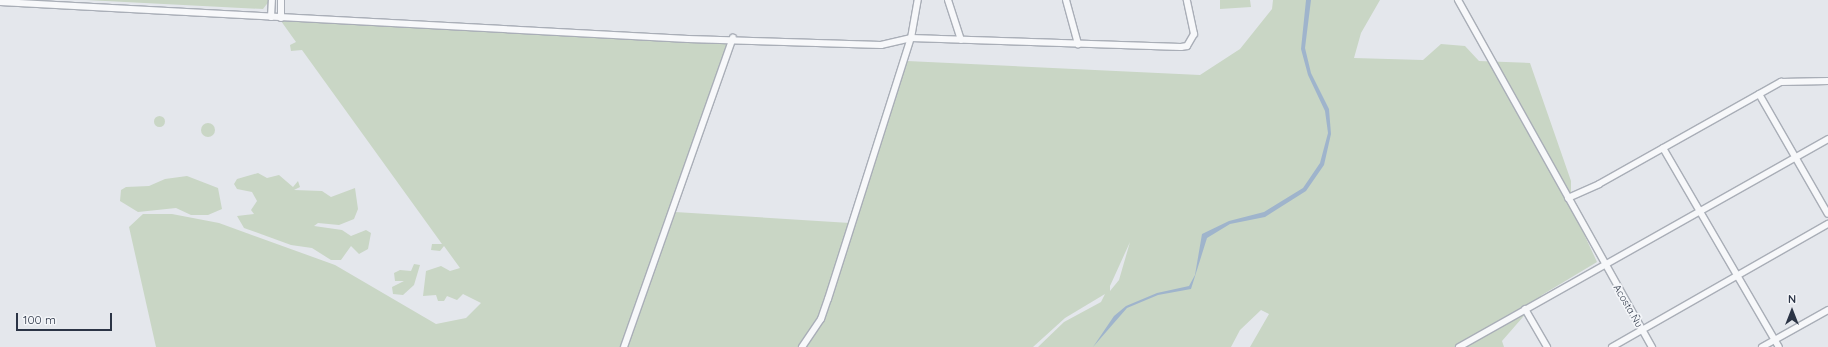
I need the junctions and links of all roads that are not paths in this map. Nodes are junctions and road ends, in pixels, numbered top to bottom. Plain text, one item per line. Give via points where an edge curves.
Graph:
1 (272, 0) edge
2 (281, 0) edge
3 (918, 0) edge
4 (948, 0) edge
5 (1066, 0) edge
6 (1187, 0) edge
7 (1458, 0) edge
8 (0, 2) edge
9 (271, 17) junction
10 (280, 18) junction
11 (733, 38) junction
12 (911, 38) junction
13 (961, 40) junction
14 (1078, 44) junction
15 (1828, 81) edge
16 (1759, 94) junction
17 (1828, 139) edge
18 (1663, 148) junction
19 (1796, 156) junction
20 (1568, 198) junction
21 (1699, 210) junction
22 (1828, 214) edge
23 (1828, 224) edge
24 (1604, 264) junction
25 (1737, 275) junction
26 (1525, 309) junction
27 (1828, 310) edge
28 (1642, 330) junction
29 (1775, 340) junction
30 (624, 347) edge
31 (802, 347) edge
32 (1459, 347) edge
33 (1547, 347) edge
34 (1612, 347) edge
35 (1652, 347) edge
36 (1762, 347) edge
37 (1779, 347) edge

1 - 9 street
2 - 10 street
3 - 12 street
4 - 13 street
5 - 14 street
6 - 14 street via 1194,34 1187,46
7 - 20 street, Acosta Ñu
8 - 9 street
9 - 10 street
10 - 11 street
11 - 12 street via 881,46
11 - 30 street
12 - 13 street
12 - 31 street via 821,319
13 - 14 street
15 - 16 street via 1781,82
16 - 18 street
16 - 19 street
17 - 19 street
18 - 20 street
18 - 21 street
19 - 21 street
19 - 22 street
20 - 24 street, Acosta Ñu
21 - 24 street
21 - 25 street
23 - 25 street
24 - 26 street
24 - 28 street, Acosta Ñu
25 - 28 street
25 - 29 street
26 - 32 street
26 - 33 street
27 - 29 street
28 - 34 street
28 - 35 street, Acosta Ñu
29 - 36 street
29 - 37 street

